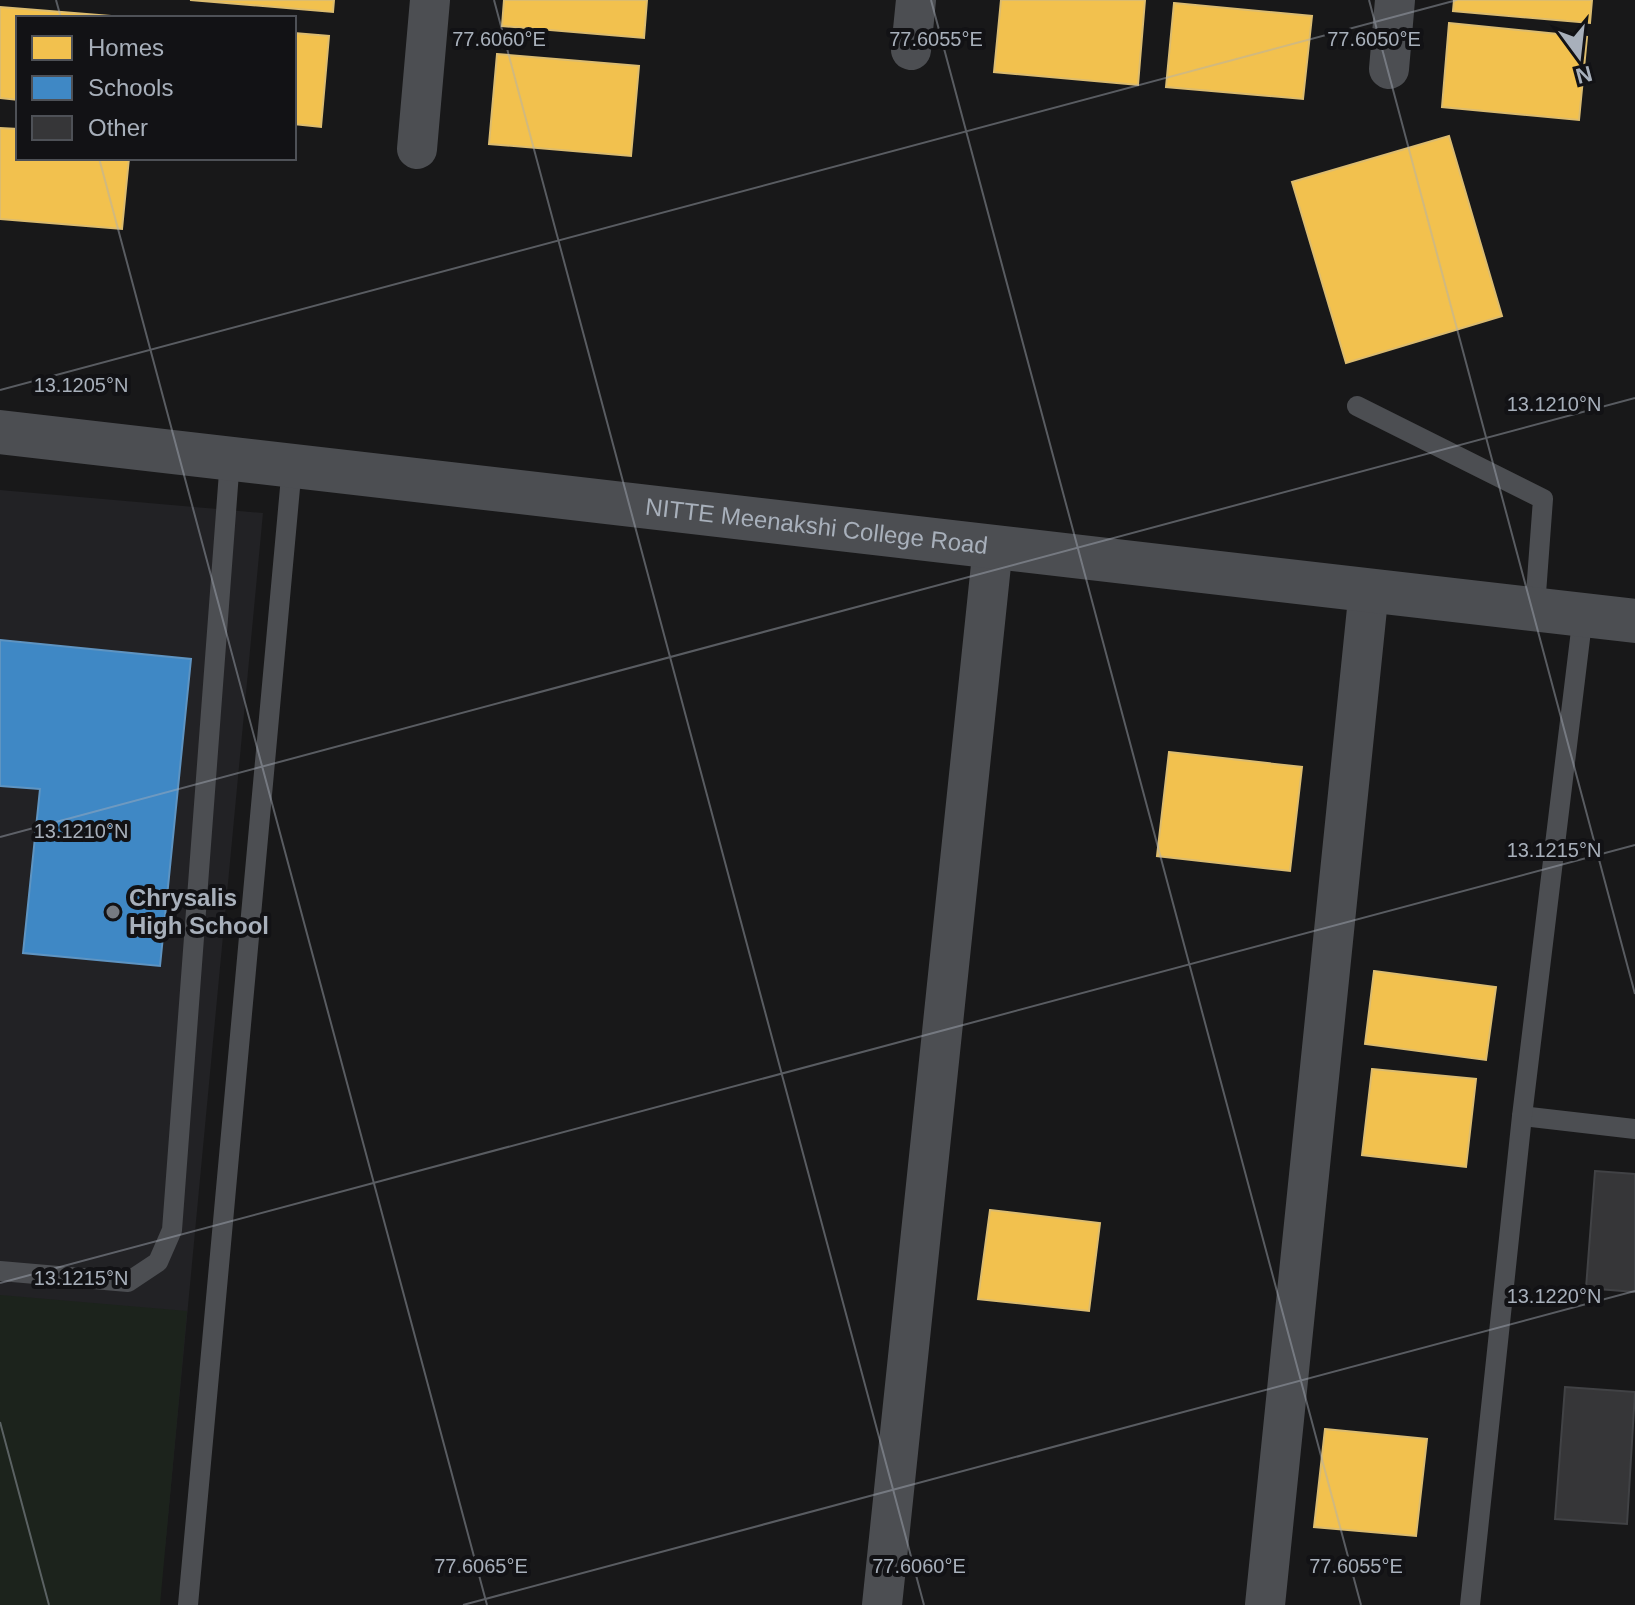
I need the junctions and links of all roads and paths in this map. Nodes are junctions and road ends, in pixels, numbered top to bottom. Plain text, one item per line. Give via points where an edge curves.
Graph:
1 (430, 0) edge
2 (916, 0) edge
3 (1395, 0) edge
4 (911, 50) dead end
5 (1389, 69) dead end
6 (417, 149) dead end
7 (1357, 406) dead end
8 (0, 432) edge
9 (230, 459) junction
10 (292, 466) junction
11 (993, 546) junction
12 (1369, 589) junction
13 (1535, 607) junction
14 (1583, 614) junction
15 (1635, 621) edge
16 (1522, 1116) junction
17 (1635, 1129) edge
18 (0, 1271) edge
19 (188, 1605) edge
20 (882, 1605) edge
21 (1265, 1605) edge
22 (1470, 1605) edge

1 - 6 street
2 - 4 street
3 - 5 street
7 - 13 lane via 1543,499
8 - 9 street, NITTE Meenakshi College Road
9 - 10 street, NITTE Meenakshi College Road
9 - 18 lane via 172,1230 158,1262 128,1282
10 - 11 street, NITTE Meenakshi College Road
10 - 19 lane
11 - 12 street, NITTE Meenakshi College Road
11 - 20 street
12 - 13 street, NITTE Meenakshi College Road
12 - 21 street
13 - 14 street, NITTE Meenakshi College Road
14 - 15 street, NITTE Meenakshi College Road
14 - 16 lane
16 - 17 lane
16 - 22 lane

